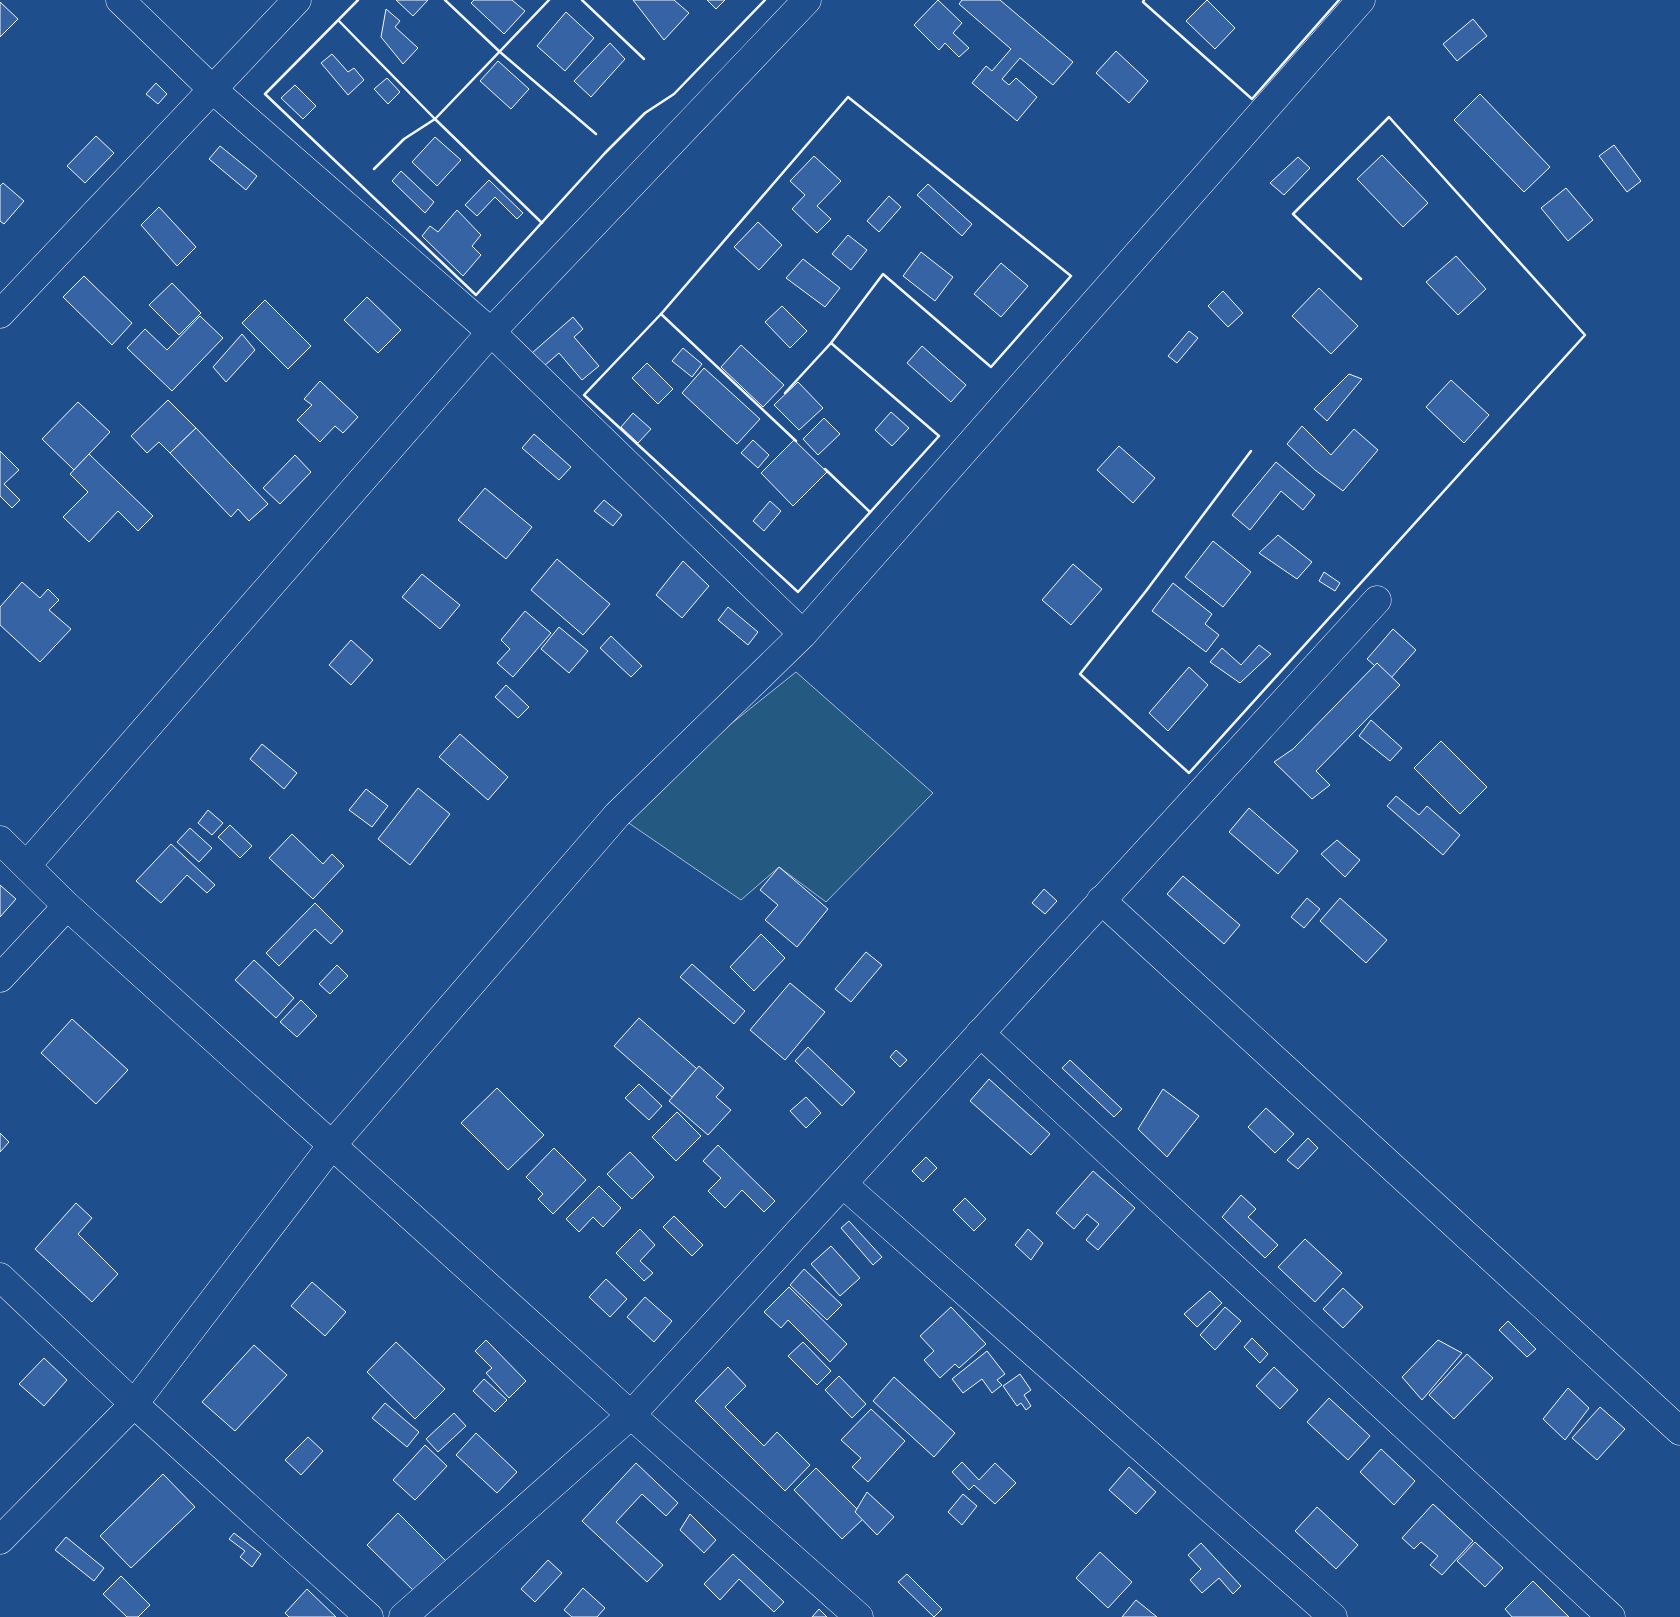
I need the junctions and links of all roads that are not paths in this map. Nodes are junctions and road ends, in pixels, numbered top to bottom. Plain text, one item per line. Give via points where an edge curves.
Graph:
1 (120, 0) edge
2 (297, 0) edge
3 (807, 0) edge
4 (1362, 0) edge
5 (211, 88) junction
6 (0, 314) edge
7 (491, 332) junction
8 (1377, 600) dead end
9 (803, 634) junction
10 (0, 840) edge
11 (27, 865) junction
12 (1101, 900) junction
13 (67, 906) junction
14 (0, 978) edge
15 (980, 1033) junction
16 (332, 1145) junction
17 (843, 1184) junction
18 (0, 1277) edge
19 (134, 1404) junction
20 (631, 1415) junction
21 (1680, 1431) edge
22 (0, 1540) edge
23 (369, 1617) edge
24 (403, 1617) edge
25 (859, 1617) edge
26 (1333, 1617) edge
27 (1611, 1617) edge

1 - 5 street
2 - 5 street
3 - 7 street
4 - 9 street
5 - 6 street
5 - 7 street
7 - 9 street
7 - 11 street
8 - 12 street
9 - 16 street via 617,815
10 - 11 street
11 - 13 street
12 - 15 street
12 - 21 street
13 - 14 street
13 - 16 street
15 - 17 street
15 - 27 street
16 - 19 street
16 - 20 street
17 - 20 street
17 - 26 street
18 - 19 street
19 - 22 street
19 - 23 street
20 - 24 street
20 - 25 street

